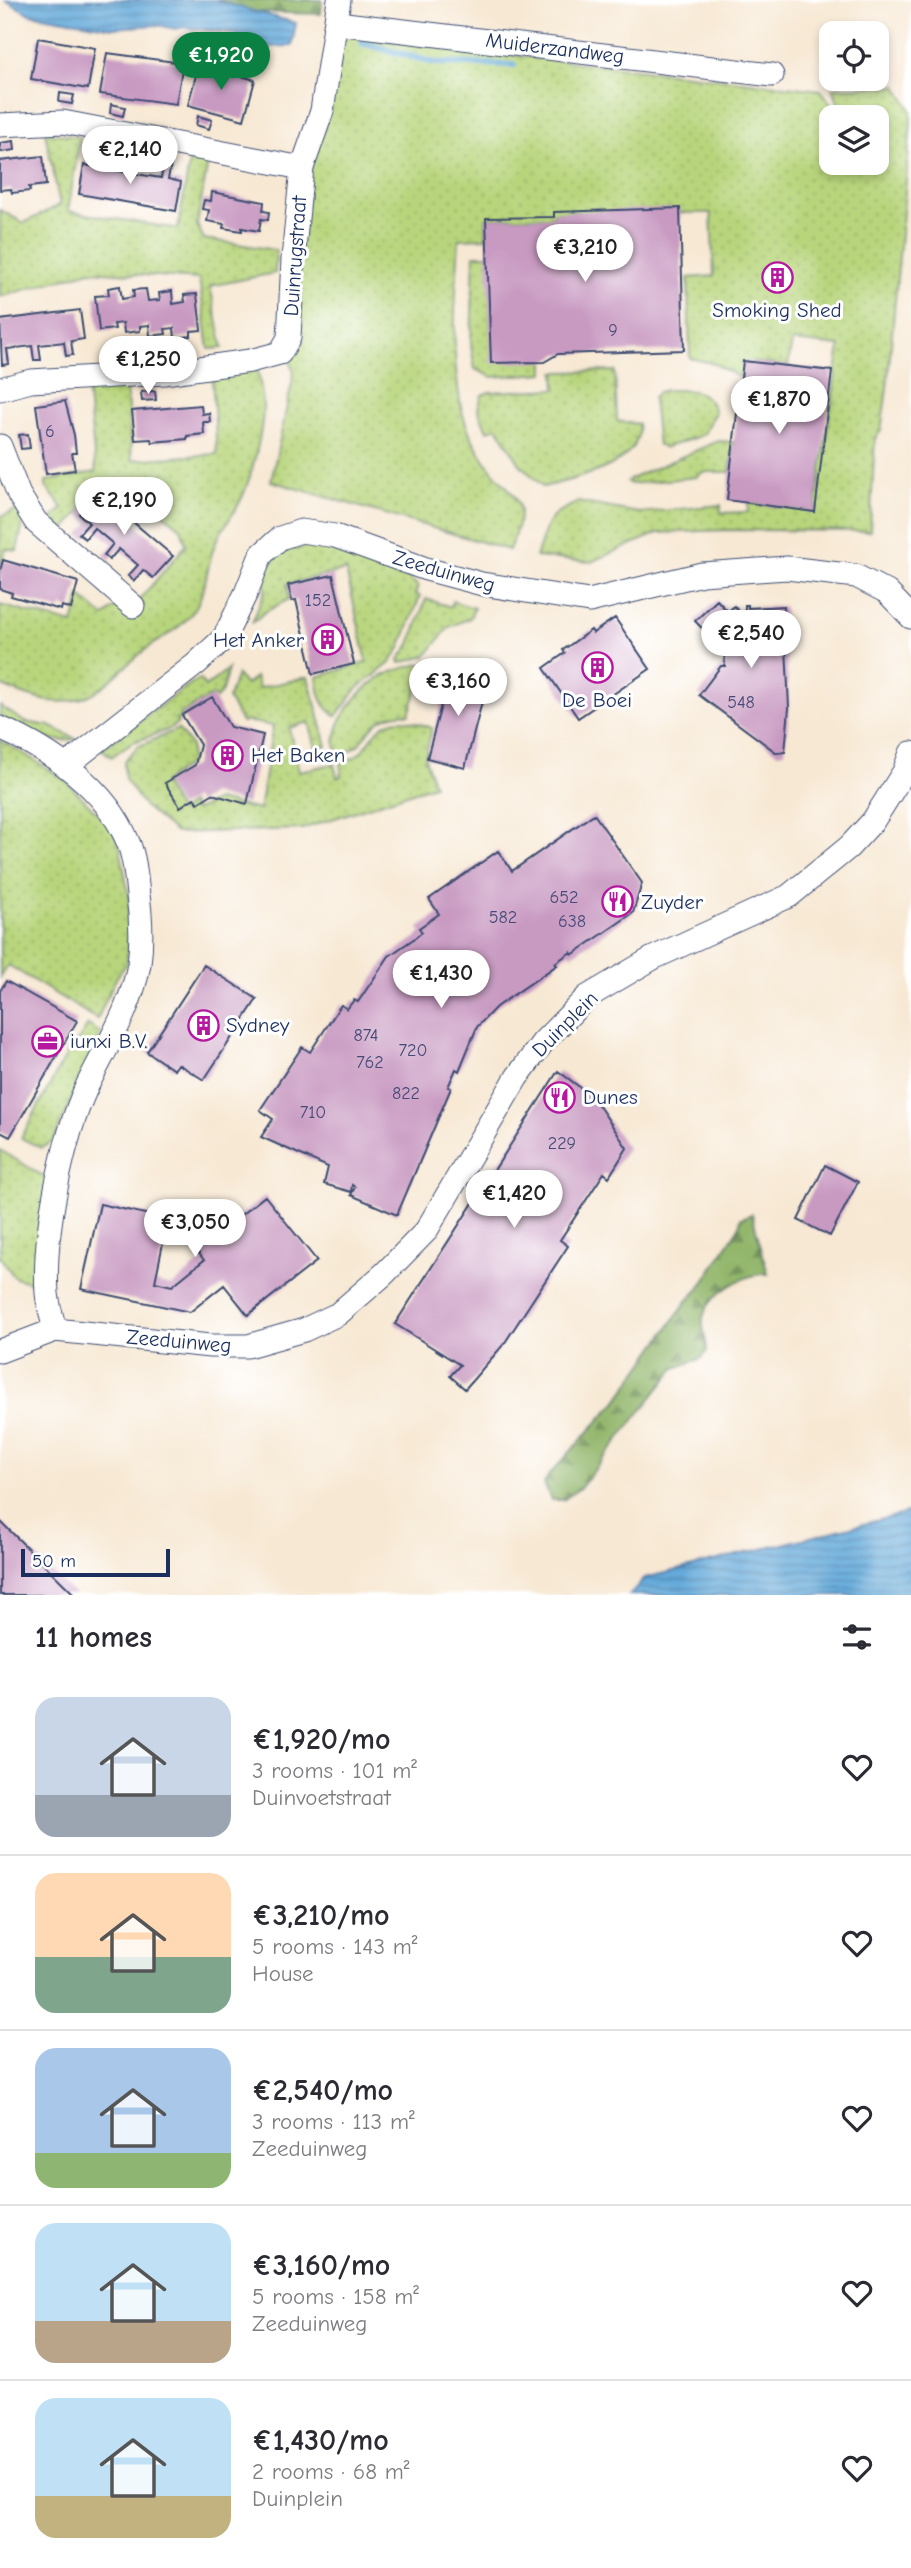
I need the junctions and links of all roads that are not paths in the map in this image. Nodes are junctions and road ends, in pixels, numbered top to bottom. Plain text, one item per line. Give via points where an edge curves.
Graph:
1 (338, 0) edge
2 (337, 23) junction
3 (772, 75) dead end
4 (0, 125) edge
5 (302, 168) junction
6 (0, 389) edge
7 (0, 446) edge
8 (132, 606) dead end
9 (911, 617) edge
10 (0, 728) edge
11 (911, 753) edge
12 (67, 765) junction
13 (437, 1211) joint
14 (55, 1330) junction
15 (0, 1351) edge

1 - 2 street
2 - 3 street, Muiderzandweg
2 - 5 street via 322,111
4 - 5 street via 63,122
5 - 6 street, Duinrugstraat via 289,338 280,353 164,373 31,381
7 - 8 street via 19,495 36,522
9 - 12 street, Zeeduinweg via 887,592 856,576 787,568 702,574 589,601 482,584 335,536 301,531 280,538 261,555 224,638
10 - 12 street
11 - 13 street, Duinplein via 873,821 789,896 653,958 587,997 517,1077
12 - 14 street via 95,791 128,842 141,919 139,965 121,1019 85,1090 60,1168 50,1227 47,1294
13 - 14 street, Zeeduinweg via 426,1231 378,1279 338,1314 304,1330 248,1346 210,1346
14 - 15 street, Zeeduinweg

